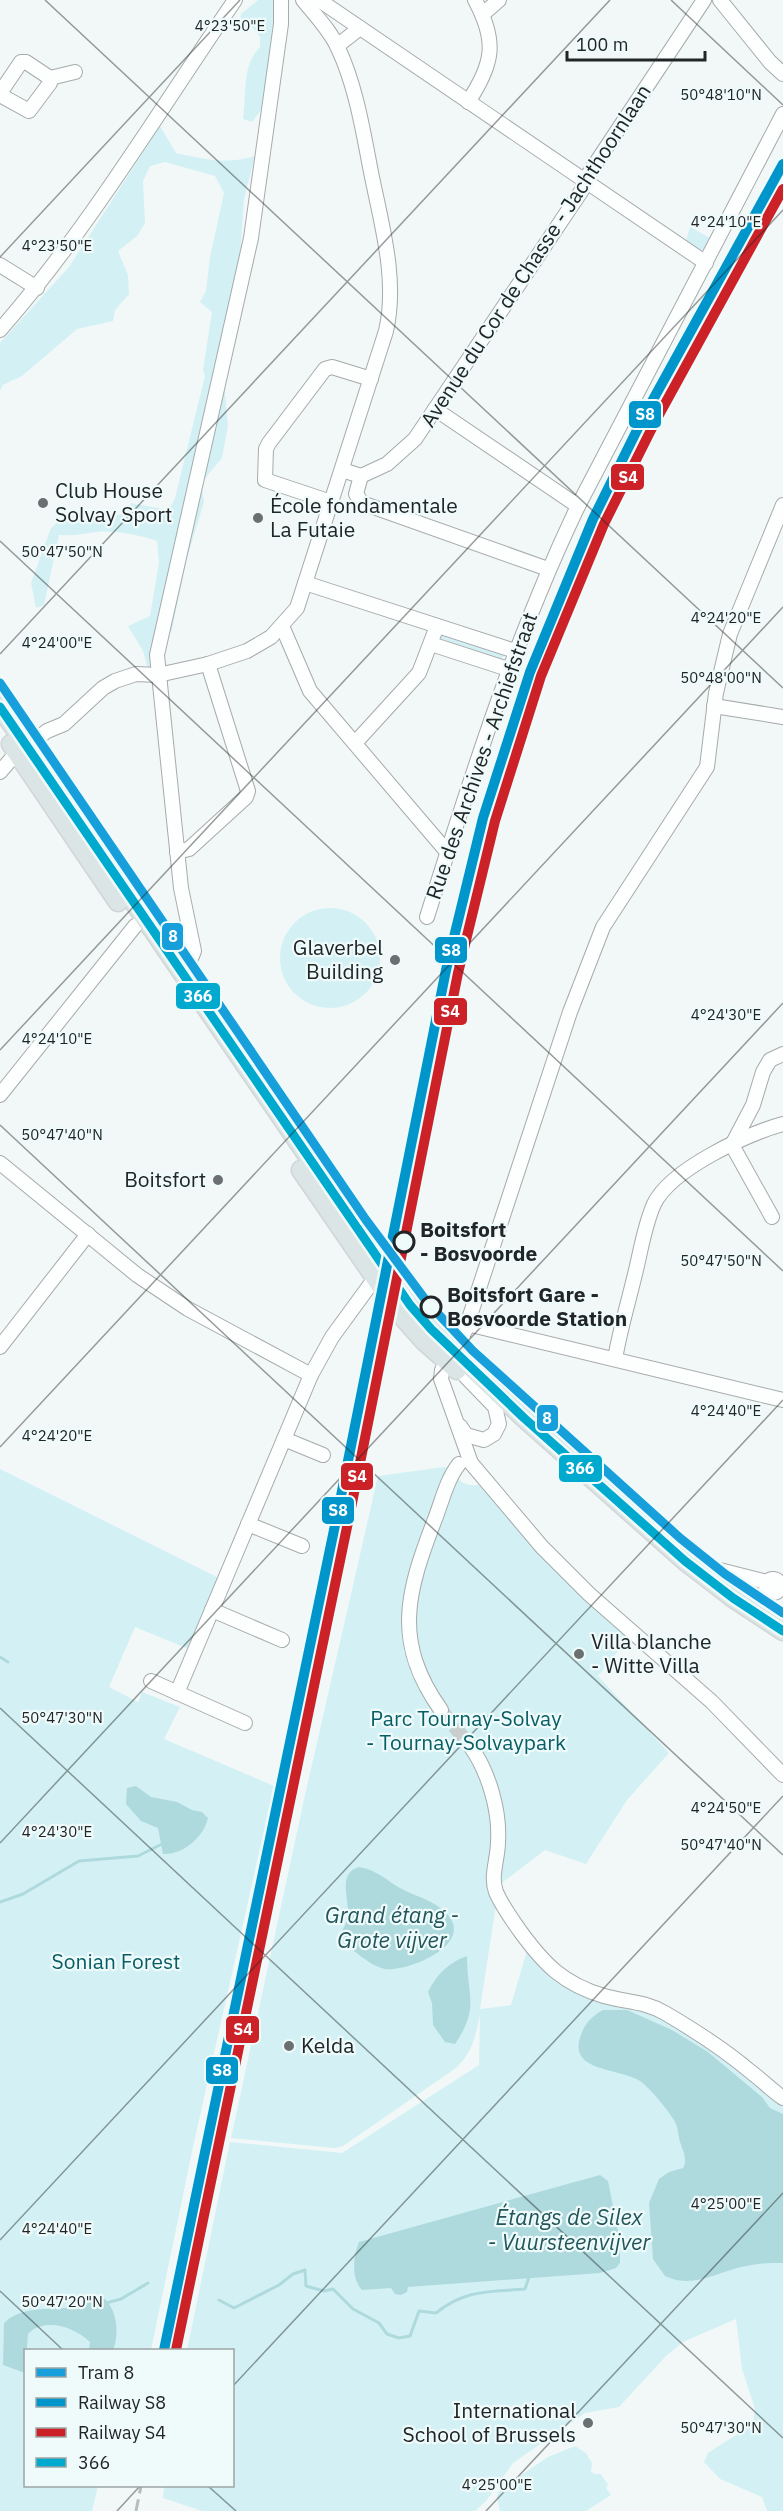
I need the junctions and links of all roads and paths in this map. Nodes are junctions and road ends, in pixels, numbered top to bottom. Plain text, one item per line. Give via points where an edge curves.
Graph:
1 (235, 0) edge
2 (281, 0) edge
3 (303, 0) edge
4 (319, 0) edge
5 (476, 0) edge
6 (499, 0) edge
7 (704, 0) edge
8 (720, 0) edge
9 (483, 14) junction
10 (360, 28) junction
11 (337, 46) junction
12 (75, 72) dead end
13 (783, 74) edge
14 (50, 78) junction
15 (0, 94) edge
16 (468, 102) junction
17 (783, 114) edge
18 (585, 182) junction
19 (706, 263) junction
20 (0, 265) edge
21 (37, 288) junction
22 (0, 330) edge
23 (371, 379) junction
24 (435, 409) junction
25 (342, 470) junction
26 (361, 476) junction
27 (331, 502) junction
28 (783, 505) edge
29 (578, 506) junction
30 (548, 569) junction
31 (305, 583) junction
32 (282, 626) junction
33 (437, 626) junction
34 (431, 644) junction
35 (515, 651) junction
36 (208, 664) junction
37 (508, 669) junction
38 (158, 675) junction
39 (714, 706) junction
40 (0, 707) edge
41 (783, 717) edge
42 (0, 728) edge
43 (354, 743) junction
44 (22, 750) junction
45 (0, 772) edge
46 (177, 852) junction
47 (447, 853) junction
48 (427, 917) dead end
49 (135, 927) junction
50 (178, 968) junction
51 (783, 1054) edge
52 (0, 1095) edge
53 (783, 1124) edge
54 (732, 1145) junction
55 (0, 1163) edge
56 (772, 1217) dead end
57 (88, 1234) junction
58 (375, 1281) junction
59 (467, 1324) junction
60 (0, 1347) edge
61 (450, 1355) junction
62 (615, 1359) junction
63 (311, 1375) junction
64 (466, 1377) junction
65 (783, 1400) edge
66 (524, 1418) junction
67 (459, 1425) junction
68 (284, 1439) junction
69 (474, 1439) junction
70 (323, 1455) dead end
71 (462, 1460) junction
72 (248, 1524) junction
73 (302, 1546) dead end
74 (685, 1561) junction
75 (777, 1583) edge
76 (212, 1610) junction
77 (783, 1631) edge
78 (282, 1640) dead end
79 (152, 1681) dead end
80 (177, 1693) junction
81 (441, 1710) tunnel mouth
82 (245, 1723) dead end
83 (471, 1747) tunnel mouth
84 (783, 1775) edge
85 (783, 2098) edge

1 - 21 street
2 - 38 street via 281,24 251,238 157,655
3 - 11 street
4 - 10 street
5 - 9 street
6 - 9 street
7 - 18 street, Avenue du Cor de Chasse - Jachthoornlaan
8 - 13 street
9 - 16 street via 489,29 490,56 483,79
10 - 11 street
10 - 16 street
11 - 23 street via 363,132 389,270 389,318
12 - 14 street
14 - 15 street via 21,62
14 - 15 street via 29,111
16 - 18 street
17 - 19 street, Rue des Archives - Archiefstraat
18 - 19 street
18 - 24 street, Avenue du Cor de Chasse - Jachthoornlaan
19 - 29 street, Rue des Archives - Archiefstraat
20 - 21 street
21 - 22 street
23 - 25 street
23 - 27 street via 332,367 325,369 266,449 265,480
24 - 26 street, Avenue du Cor de Chasse - Jachthoornlaan via 405,449 387,464
24 - 29 street
25 - 26 street
25 - 27 street
26 - 30 street via 356,494 362,503
27 - 31 street
28 - 39 street via 730,634
29 - 30 street, Rue des Archives - Archiefstraat
30 - 35 street, Rue des Archives - Archiefstraat
31 - 32 street via 297,608
31 - 33 street
32 - 36 street via 247,651
32 - 43 street via 310,691
33 - 34 street
33 - 35 street
34 - 37 street
34 - 43 street via 419,673
35 - 37 street, Rue des Archives - Archiefstraat
36 - 38 street
36 - 46 street via 248,791 189,849
37 - 47 street, Rue des Archives - Archiefstraat
38 - 44 street via 136,674 115,681 64,724
38 - 46 street
39 - 41 street
39 - 59 street via 707,767 603,927 570,1012
40 - 44 main road
42 - 44 main road
43 - 47 street
44 - 45 street
44 - 49 main road
44 - 50 main road
46 - 50 street via 194,951
47 - 48 street, Rue des Archives - Archiefstraat
49 - 52 street
49 - 58 main road
50 - 61 main road via 388,1276
51 - 54 street via 770,1060 763,1072 753,1105
53 - 54 street
54 - 56 street
54 - 62 street via 691,1166 654,1204
55 - 57 street
57 - 60 street
57 - 63 street via 137,1275 188,1309
58 - 61 main road via 412,1328
58 - 63 street via 332,1337
59 - 61 street
59 - 62 street
61 - 64 main road
61 - 66 main road
61 - 67 street via 441,1379
62 - 65 street
63 - 68 street
64 - 66 main road
64 - 69 street via 495,1407 499,1419 494,1434 484,1440
66 - 74 main road
67 - 69 street
67 - 71 street
68 - 70 street
68 - 72 street
69 - 71 street via 472,1452
71 - 81 street via 449,1482 419,1561 408,1607 415,1664
71 - 84 street via 589,1594 712,1702
72 - 73 street
72 - 76 street
74 - 75 street
74 - 77 main road
76 - 78 street
76 - 80 street
79 - 80 street
80 - 82 street
83 - 85 street via 483,1768 499,1831 495,1890 505,1911 550,1969 604,1996 641,2002 664,2012

